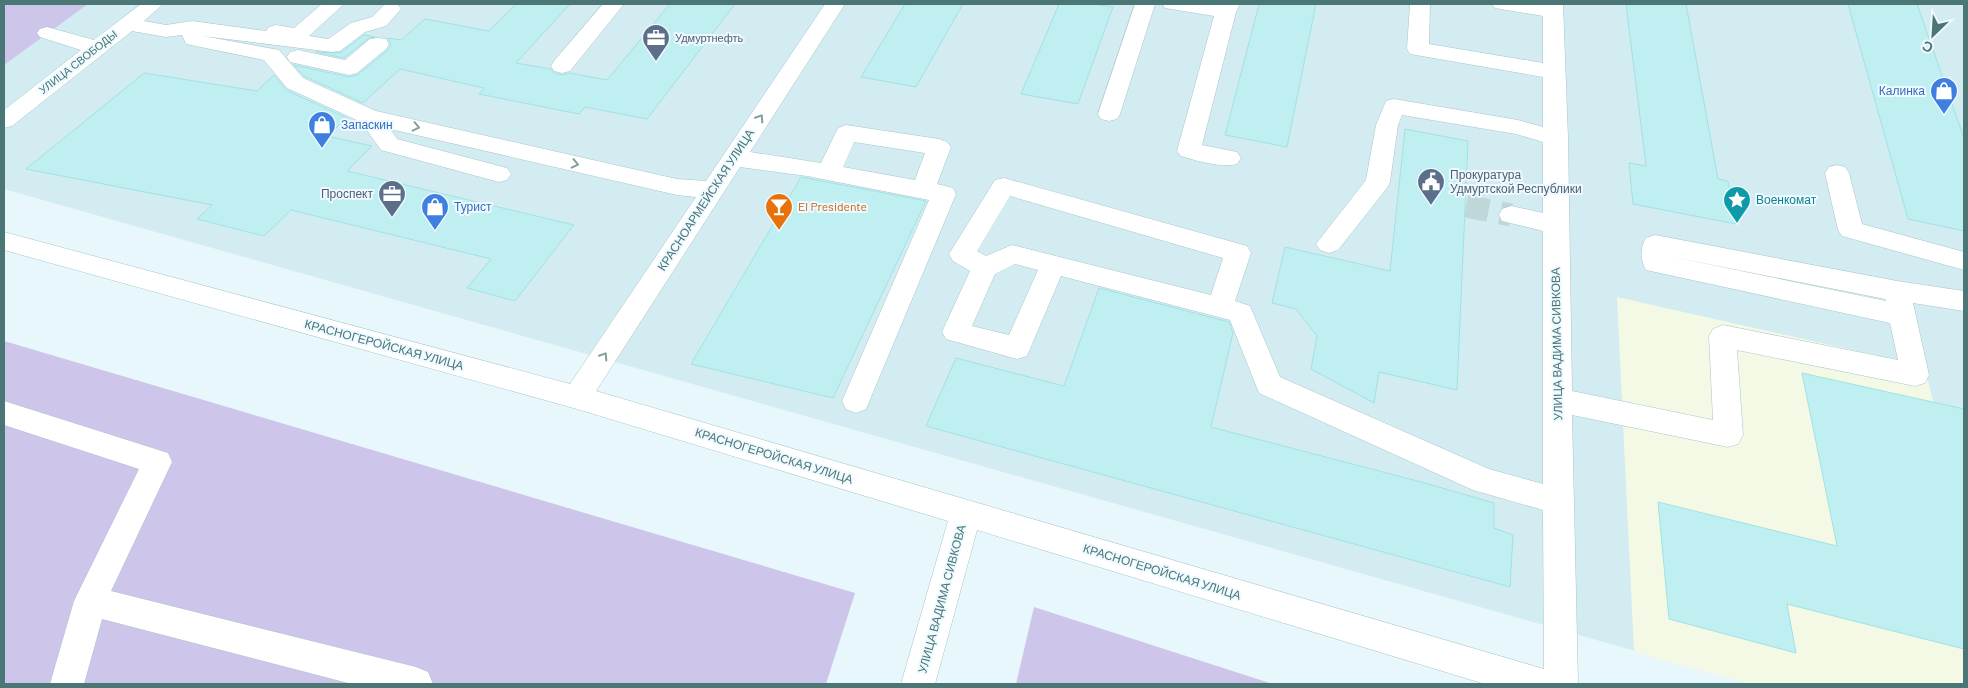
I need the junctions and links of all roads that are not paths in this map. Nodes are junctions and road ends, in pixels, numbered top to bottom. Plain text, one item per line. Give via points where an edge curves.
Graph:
1 (153, 4) edge
2 (334, 4) edge
3 (614, 4) edge
4 (835, 4) edge
5 (1146, 4) edge
6 (1172, 4) edge
7 (1420, 4) edge
8 (1502, 4) edge
9 (1553, 7) edge
10 (1228, 8) edge
11 (391, 9) dead end
12 (127, 24) junction
13 (192, 28) junction
14 (47, 33) dead end
15 (378, 44) dead end
16 (97, 48) junction
17 (271, 55) junction
18 (562, 66) dead end
19 (1554, 72) junction
20 (1109, 114) dead end
21 (369, 117) junction
22 (4, 121) edge
23 (1556, 138) junction
24 (734, 158) junction
25 (1229, 158) dead end
26 (828, 173) junction
27 (1836, 173) dead end
28 (500, 174) dead end
29 (713, 190) junction
30 (923, 190) junction
31 (1511, 215) tunnel mouth
32 (1556, 225) junction
33 (4, 241) edge
34 (1329, 244) dead end
35 (1964, 262) edge
36 (1053, 265) junction
37 (985, 268) junction
38 (1964, 301) edge
39 (1899, 303) junction
40 (1220, 308) junction
41 (577, 397) junction
42 (1558, 400) junction
43 (856, 401) dead end
44 (4, 413) edge
45 (1559, 501) junction
46 (966, 513) junction
47 (90, 601) junction
48 (67, 684) edge
49 (416, 684) edge
50 (918, 684) edge
51 (1540, 684) edge
52 (1561, 684) edge

1 - 12 street, УЛИЦА СВОБОДЫ
2 - 13 street via 298,35 205,20
3 - 18 street
24 -> 4 street, КРАСНОАРМЕЙСКАЯ УЛИЦА
5 - 20 street
6 - 10 street
7 - 19 street via 1418,49
8 - 9 street
9 - 19 street, УЛИЦА ВАДИМА СИВКОВА
10 - 25 street via 1189,150
11 - 13 street via 378,22 358,27 332,46
12 - 13 street via 166,31
12 - 16 street, УЛИЦА СВОБОДЫ
13 - 17 street via 193,40
14 - 16 street
15 - 17 street via 349,68
16 - 22 street, УЛИЦА СВОБОДЫ
17 - 21 street via 295,83
19 - 23 street, УЛИЦА ВАДИМА СИВКОВА
21 - 28 street via 389,145
21 -> 29 street via 677,187
23 - 32 street, УЛИЦА ВАДИМА СИВКОВА
23 - 34 street via 1518,127 1394,106 1387,125 1378,182
24 - 26 street
24 - 29 street, КРАСНОАРМЕЙСКАЯ УЛИЦА
26 - 30 street
26 - 30 street via 846,133 939,148
27 - 35 street via 1851,230
41 -> 29 street, КРАСНОАРМЕЙСКАЯ УЛИЦА
30 - 43 street via 944,194
31 - 32 street
32 - 42 street, УЛИЦА ВАДИМА СИВКОВА
33 - 41 street, КРАСНОГЕРОЙСКАЯ УЛИЦА
36 - 37 street via 1012,254
36 - 37 street via 1017,348 956,332
36 - 40 street
37 - 40 street via 962,254 1004,186 1238,253
38 - 39 street
39 - 39 street via 1655,263 1656,244
39 - 42 street via 1915,375 1723,336 1728,435
40 - 45 street via 1240,313 1269,385 1484,481
41 - 46 street, КРАСНОГЕРОЙСКАЯ УЛИЦА
42 - 45 street, УЛИЦА ВАДИМА СИВКОВА
44 - 47 street via 157,462
45 - 52 street, УЛИЦА ВАДИМА СИВКОВА
46 - 50 street, УЛИЦА ВАДИМА СИВКОВА
46 - 51 street, КРАСНОГЕРОЙСКАЯ УЛИЦА
47 - 48 street
47 - 49 street

